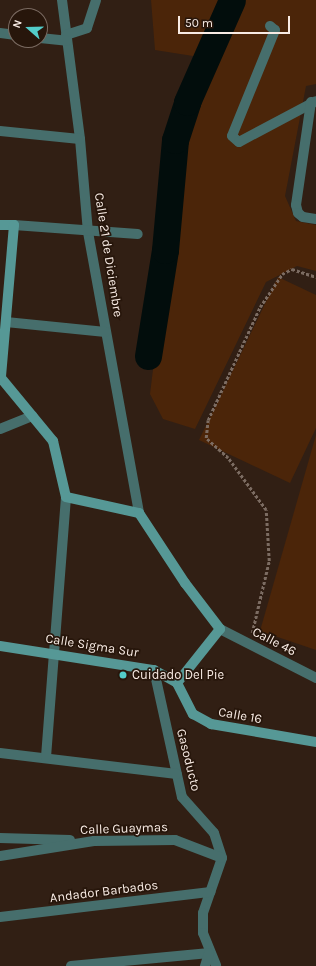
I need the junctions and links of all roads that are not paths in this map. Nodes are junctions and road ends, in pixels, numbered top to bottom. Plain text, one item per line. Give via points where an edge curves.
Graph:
1 (62, 0) edge
2 (96, 0) edge
3 (270, 26) dead end
4 (48, 38) edge
5 (67, 38) junction
6 (313, 102) edge
7 (0, 130) edge
8 (80, 139) junction
9 (316, 219) edge
10 (0, 225) edge
11 (14, 225) junction
12 (88, 232) junction
13 (138, 234) dead end
14 (6, 322) junction
15 (106, 332) junction
16 (33, 416) junction
17 (0, 429) edge
18 (66, 497) junction
19 (139, 513) junction
20 (220, 628) junction
21 (0, 646) edge
22 (53, 652) junction
23 (154, 670) junction
24 (316, 678) edge
25 (177, 683) junction
26 (316, 742) edge
27 (0, 752) edge
28 (46, 757) junction
29 (177, 774) junction
30 (0, 838) edge
31 (94, 841) junction
32 (0, 856) edge
33 (222, 858) junction
34 (212, 892) junction
35 (0, 917) edge
36 (209, 953) junction
37 (71, 966) edge
38 (206, 966) edge
39 (216, 966) edge

1 - 5 street, Calle 21 de Diciembre
2 - 5 street via 87,28
3 - 6 street via 275,30 232,136 239,142
4 - 5 street
5 - 8 street, Calle 21 de Diciembre
6 - 9 street via 296,205 298,213 303,217
7 - 8 street
8 - 12 street, Calle 21 de Diciembre
10 - 11 main road
11 - 12 street
11 - 14 main road
12 - 13 street
12 - 15 street, Calle 21 de Diciembre
14 - 15 street
14 - 16 main road via 1,378
15 - 19 street, Calle 21 de Diciembre
16 - 17 street
16 - 18 main road via 53,440
18 - 19 main road
18 - 22 street
19 - 20 main road via 185,583
20 - 24 street, Calle 46
20 - 25 main road
21 - 22 main road, Calle Sigma Sur
22 - 23 main road, Calle Sigma Sur
22 - 28 street
23 - 25 main road, Calle Sigma Sur
23 - 29 street, Gasoducto
25 - 26 main road, Calle 16 via 193,714 211,724
27 - 28 street
28 - 29 street
29 - 33 street, Gasoducto via 182,797 214,833
30 - 31 street
31 - 32 street, Calle Guaymas
31 - 33 street, Calle Guaymas via 175,840
33 - 34 street
34 - 35 street, Andador Barbados
34 - 36 street via 203,913 203,933
36 - 37 street
36 - 38 street
36 - 39 street

